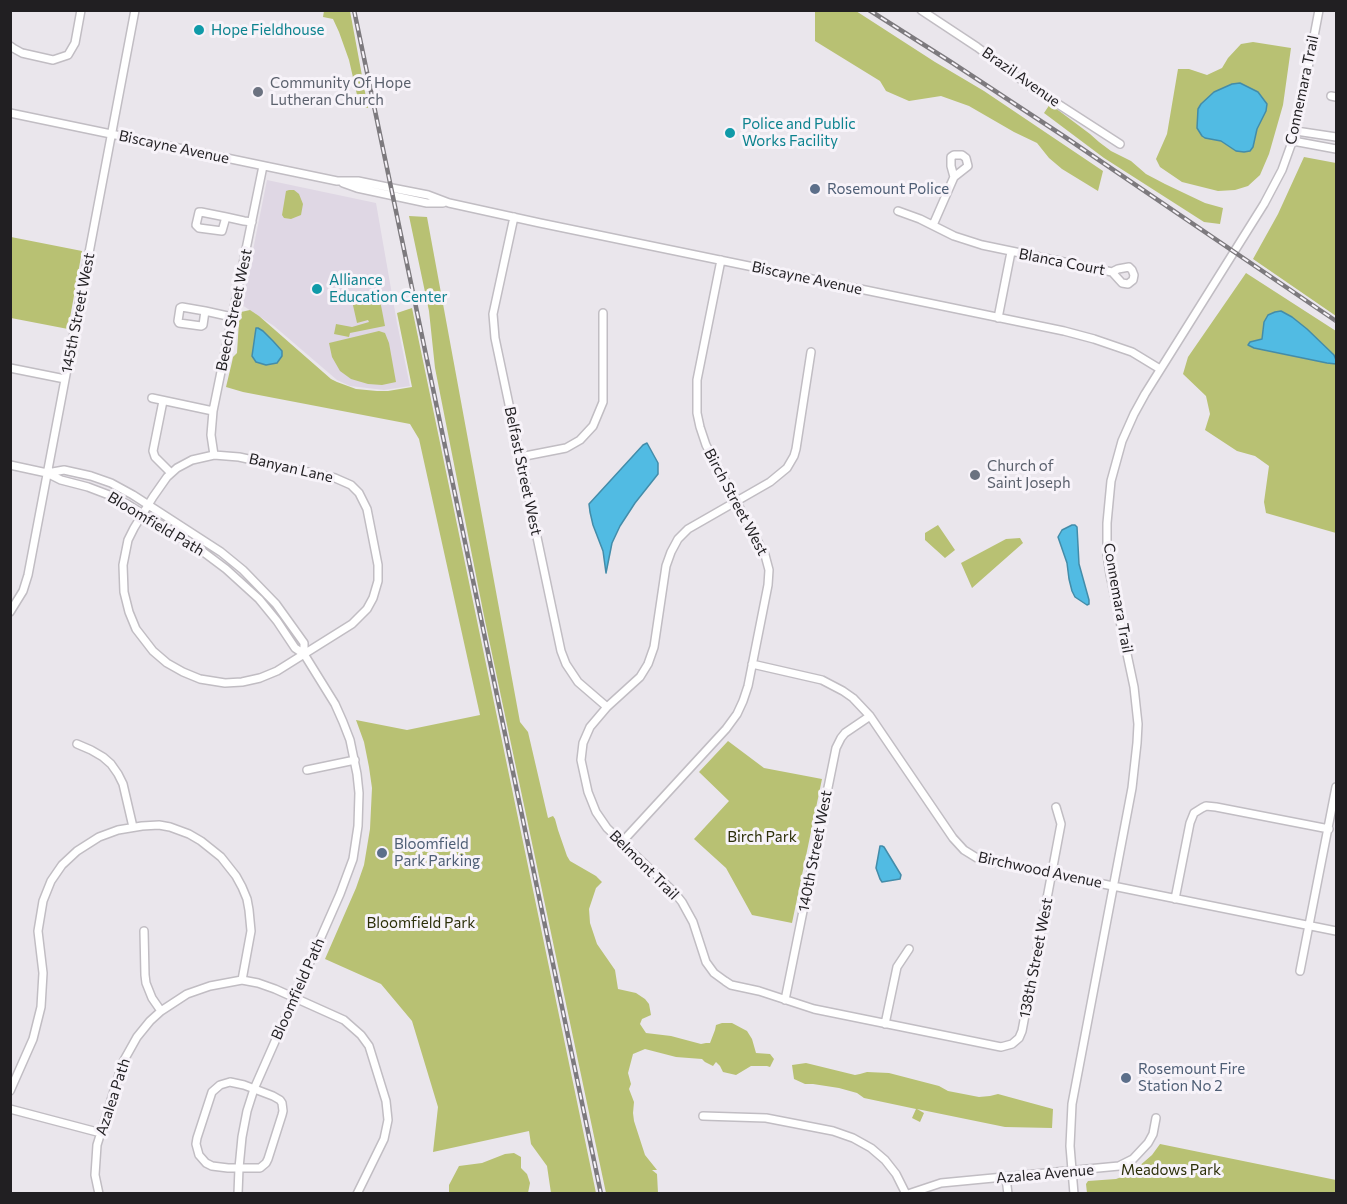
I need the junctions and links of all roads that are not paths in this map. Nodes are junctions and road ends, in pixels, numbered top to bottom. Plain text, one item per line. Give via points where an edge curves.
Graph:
1 (81, 10) edge
2 (135, 10) edge
3 (921, 10) edge
4 (1319, 10) edge
5 (10, 46) edge
6 (10, 113) edge
7 (1296, 131) junction
8 (111, 134) junction
9 (1336, 137) edge
10 (1293, 141) junction
11 (1120, 144) dead end
12 (1336, 148) edge
13 (263, 166) junction
14 (954, 177) dead end
15 (898, 211) dead end
16 (226, 217) dead end
17 (514, 217) junction
18 (252, 222) junction
19 (933, 225) junction
20 (1011, 252) junction
21 (722, 260) junction
22 (1112, 272) dead end
23 (205, 311) dead end
24 (603, 313) dead end
25 (232, 317) junction
26 (998, 318) junction
27 (811, 352) dead end
28 (10, 368) edge
29 (1160, 369) junction
30 (66, 379) junction
31 (152, 398) dead end
32 (163, 400) junction
33 (213, 411) junction
34 (214, 455) junction
35 (520, 457) junction
36 (10, 465) edge
37 (47, 473) junction
38 (171, 473) junction
39 (735, 501) junction
40 (148, 505) junction
41 (142, 514) junction
42 (10, 612) edge
43 (304, 654) junction
44 (752, 664) junction
45 (608, 707) junction
46 (870, 716) junction
47 (77, 744) dead end
48 (355, 760) junction
49 (307, 770) dead end
50 (1336, 787) edge
51 (1056, 807) dead end
52 (133, 827) junction
53 (1329, 829) junction
54 (622, 842) junction
55 (1052, 873) junction
56 (1114, 886) junction
57 (1175, 899) junction
58 (1309, 926) junction
59 (144, 931) dead end
60 (1336, 931) edge
61 (909, 949) dead end
62 (1300, 971) dead end
63 (242, 980) junction
64 (294, 998) junction
65 (785, 1000) junction
66 (161, 1011) junction
67 (885, 1024) junction
68 (1016, 1041) joint
69 (254, 1089) junction
70 (10, 1091) edge
71 (10, 1109) edge
72 (703, 1116) dead end
73 (1156, 1118) dead end
74 (101, 1133) junction
75 (239, 1168) junction
76 (1072, 1171) junction
77 (1006, 1178) junction
78 (99, 1194) edge
79 (238, 1194) edge
80 (357, 1194) edge
81 (907, 1194) edge
82 (1008, 1194) edge
83 (1074, 1194) edge

1 - 5 street via 75,43 68,56 53,60
2 - 8 street, 145th Street West
3 - 11 street, Brazil Avenue
4 - 7 street, Connemara Trail
6 - 8 street, Biscayne Avenue
7 - 9 street
7 - 10 street, Connemara Trail
8 - 13 street, Biscayne Avenue
8 - 30 street, 145th Street West
10 - 12 street
10 - 29 street, Connemara Trail via 1269,194
13 - 17 street, Biscayne Avenue via 428,195
13 - 18 street, Beech Street West
14 - 19 street
15 - 19 street, Blanca Court
16 - 18 street
17 - 21 street, Biscayne Avenue
17 - 35 street, Belfast Street West via 493,322
18 - 25 street, Beech Street West
19 - 20 street, Blanca Court via 964,240
20 - 22 street, Blanca Court
20 - 26 street
21 - 26 street, Biscayne Avenue
21 - 39 street, Birch Street West via 698,371 696,406 706,445
23 - 25 street
24 - 35 street via 603,402 593,426 566,448
25 - 33 street, Beech Street West
26 - 29 street, Biscayne Avenue via 1094,339 1132,352
27 - 39 street, Belmont Trail via 794,456 777,477
28 - 30 street
29 - 56 street, Connemara Trail via 1128,427 1109,494 1107,554 1138,724 1136,764
30 - 37 street, 145th Street West
31 - 32 street
32 - 33 street
32 - 38 street via 153,451
33 - 34 street, Beech Street West
34 - 38 street, Banyan Lane via 192,460
34 - 43 street, Banyan Lane via 226,454 341,479 356,489 365,503 378,565 374,594 367,609 352,624
35 - 45 street, Belfast Street West via 563,658 578,682
36 - 37 street
37 - 40 street, Bloomfield Path via 63,470 98,478
37 - 41 street, Bloomfield Path via 102,492
37 - 42 street, 145th Street West via 28,574
38 - 40 street, Banyan Lane
39 - 44 street, Birch Street West via 762,548 769,570
39 - 45 street, Belmont Trail via 688,529 674,546 668,559 648,664
40 - 41 street, Banyan Lane
40 - 43 street, Bloomfield Path via 221,552 252,578 285,615 304,643
41 - 43 street, Bloomfield Path via 237,578
41 - 43 street, Banyan Lane via 124,557 124,592 136,628 159,657 191,676 235,683 269,675
43 - 48 street, Bloomfield Path via 340,715
44 - 46 street, Birchwood Avenue via 832,685 853,698
44 - 54 street, Birch Street West via 733,722
45 - 54 street, Belmont Trail via 588,730 582,760 596,812
46 - 55 street, Birchwood Avenue via 964,850 977,858
46 - 65 street, 140th Street West via 845,733 836,748
47 - 52 street via 103,757 118,774
48 - 49 street
48 - 64 street, Bloomfield Path via 359,816 350,868
50 - 53 street
51 - 55 street, 138th Street West via 1062,824
52 - 63 street via 159,825 181,830 229,866 247,899 250,920
52 - 70 street via 99,837 77,851 56,872 47,890 38,931 43,973 41,1007 33,1039
53 - 57 street via 1206,806 1194,813 1190,823
53 - 58 street
54 - 65 street, Belmont Trail via 682,902 693,922 703,956 714,973 731,985
55 - 56 street, Birchwood Avenue
55 - 68 street, 138th Street West via 1022,1031
56 - 57 street, Birchwood Avenue
56 - 76 street, Connemara Trail via 1072,1104
57 - 58 street, Birchwood Avenue
58 - 60 street, Birchwood Avenue
58 - 62 street
59 - 66 street via 144,975
61 - 67 street via 897,967
63 - 64 street, Azalea Path
63 - 66 street, Azalea Path via 195,990
64 - 69 street, Bloomfield Path
64 - 80 street, Azalea Path via 351,1025 372,1053 388,1120 384,1139
65 - 67 street, Belmont Trail
66 - 74 street, Azalea Path via 127,1054
67 - 68 street, Belmont Trail via 1001,1047
69 - 75 street, Bloomfield Path
69 - 75 street via 280,1100 283,1111 266,1163 260,1168
69 - 75 street via 230,1082 216,1088 197,1138 199,1155 206,1163
71 - 74 street
72 - 81 street via 765,1118 853,1137 885,1160
73 - 76 street, Azalea Avenue via 1148,1143 1128,1162
74 - 78 street, Azalea Path via 95,1166
75 - 79 street, Bloomfield Path
76 - 77 street, Azalea Avenue
76 - 83 street, Connemara Trail
77 - 81 street, Azalea Avenue via 937,1184
77 - 82 street

